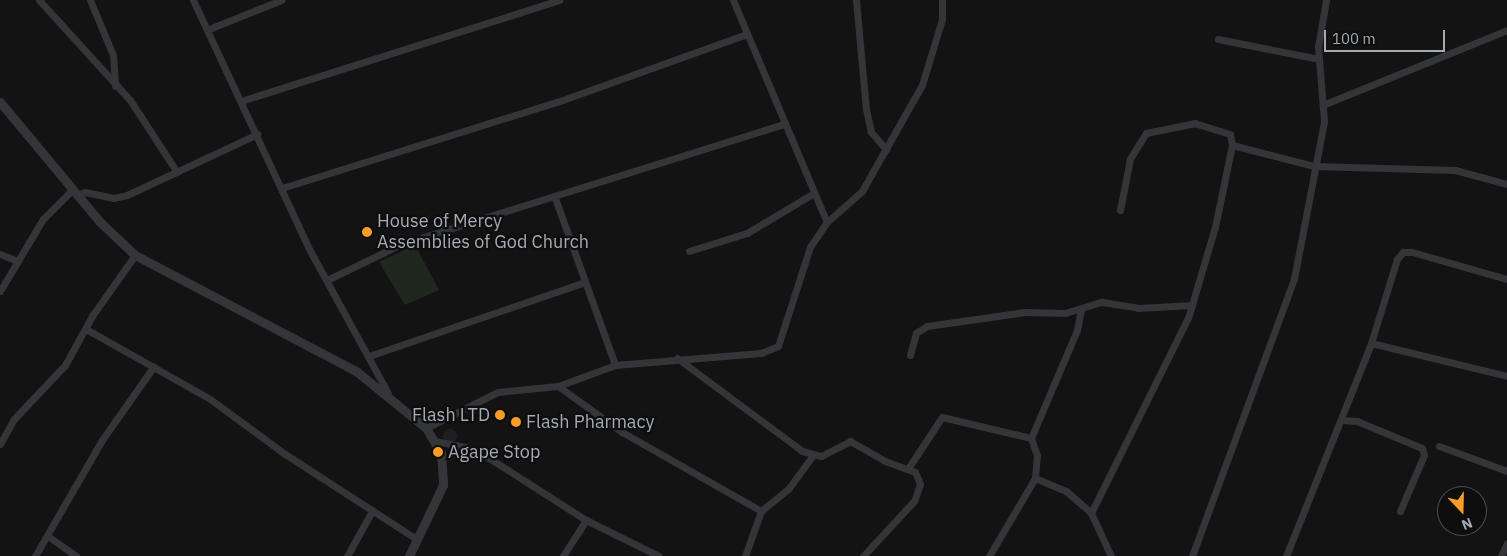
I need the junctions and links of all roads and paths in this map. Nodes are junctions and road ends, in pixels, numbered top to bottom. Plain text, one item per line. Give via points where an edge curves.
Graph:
1 (39, 0) edge
2 (90, 0) edge
3 (193, 0) edge
4 (281, 0) edge
5 (559, 0) edge
6 (733, 0) edge
7 (856, 0) edge
8 (942, 0) edge
9 (1326, 0) edge
10 (209, 29) junction
11 (1507, 30) edge
12 (747, 34) junction
13 (1218, 39) dead end
14 (1319, 58) junction
15 (115, 86) junction
16 (241, 101) junction
17 (0, 102) edge
18 (1325, 104) junction
19 (784, 124) junction
20 (258, 134) junction
21 (1232, 145) junction
22 (886, 149) junction
23 (1314, 166) junction
24 (177, 172) junction
25 (1507, 184) edge
26 (282, 188) junction
27 (74, 193) junction
28 (814, 193) junction
29 (555, 198) junction
30 (1120, 210) dead end
31 (828, 222) junction
32 (689, 250) dead end
33 (0, 254) edge
34 (135, 254) junction
35 (15, 260) junction
36 (1507, 279) edge
37 (327, 280) junction
38 (585, 282) junction
39 (0, 291) edge
40 (1192, 305) junction
41 (1081, 310) junction
42 (86, 330) junction
43 (1371, 343) junction
44 (910, 355) dead end
45 (369, 356) junction
46 (676, 358) junction
47 (615, 365) junction
48 (154, 366) junction
49 (1507, 376) edge
50 (558, 386) junction
51 (388, 393) junction
52 (1341, 420) junction
53 (426, 428) junction
54 (1031, 438) junction
55 (435, 441) junction
56 (0, 444) edge
57 (1439, 446) dead end
58 (812, 456) junction
59 (910, 467) junction
60 (1507, 471) edge
61 (1035, 478) junction
62 (1400, 510) dead end
63 (372, 511) junction
64 (762, 511) junction
65 (1091, 513) junction
66 (586, 520) junction
67 (49, 537) junction
68 (418, 540) junction
69 (1507, 543) edge
70 (1107, 554) edge
71 (35, 556) edge
72 (76, 556) edge
73 (347, 556) edge
74 (409, 556) edge
75 (563, 556) edge
76 (658, 556) edge
77 (745, 556) edge
78 (863, 556) edge
79 (989, 556) edge
80 (1192, 556) edge
81 (1286, 556) edge
82 (1501, 556) edge

1 - 15 street
2 - 15 street via 113,55
3 - 10 street
4 - 10 street
5 - 16 street
6 - 12 street
7 - 22 street via 866,109 871,132
8 - 22 street via 942,19 928,71
9 - 14 street
10 - 16 street
11 - 18 street
12 - 19 street
12 - 26 street via 557,102
13 - 14 street
14 - 18 street
15 - 24 street via 147,121
16 - 20 street
17 - 27 street
18 - 23 street
19 - 28 street
19 - 29 street
20 - 24 street
20 - 26 street
21 - 23 street
21 - 30 street via 1226,130 1210,125 1178,125 1146,133 1130,159
21 - 40 street
22 - 31 street via 854,202
23 - 25 street via 1455,170
23 - 80 street via 1285,312
24 - 27 street via 113,198
26 - 37 street
27 - 34 street
27 - 35 street via 43,219
28 - 31 street
28 - 32 street via 747,233
29 - 37 street via 401,244
29 - 38 street
31 - 46 street via 801,268 778,346 760,353
33 - 35 street
34 - 42 street
34 - 51 street via 335,359
35 - 39 street
36 - 43 street via 1403,252 1397,259
37 - 45 street
38 - 45 street
38 - 47 street
40 - 41 street via 1138,308 1102,302
40 - 65 street via 1150,401
41 - 44 street via 1018,312 927,326 916,333
41 - 54 street via 1074,337
42 - 48 street
42 - 56 street via 65,365 14,419
43 - 49 street
43 - 52 street
45 - 51 street
46 - 47 street
46 - 58 street
47 - 50 street
48 - 63 street via 210,399
48 - 67 street via 102,440
50 - 53 street via 498,392
50 - 64 street via 622,432
51 - 53 street
52 - 62 street via 1357,421 1422,448 1424,455
52 - 81 street
53 - 55 street
54 - 59 street via 942,417
54 - 61 street via 1038,455
55 - 66 street via 466,447 489,458
55 - 68 street via 444,464 443,485
57 - 60 street
58 - 59 street via 821,456 850,440 885,461
58 - 64 street via 789,488
59 - 78 street via 920,481 919,492 901,519
61 - 65 street via 1066,492
61 - 79 street
63 - 68 street
63 - 73 street
64 - 77 street
65 - 70 street
66 - 75 street
66 - 76 street
67 - 71 street
67 - 72 street
68 - 74 street
69 - 82 street

